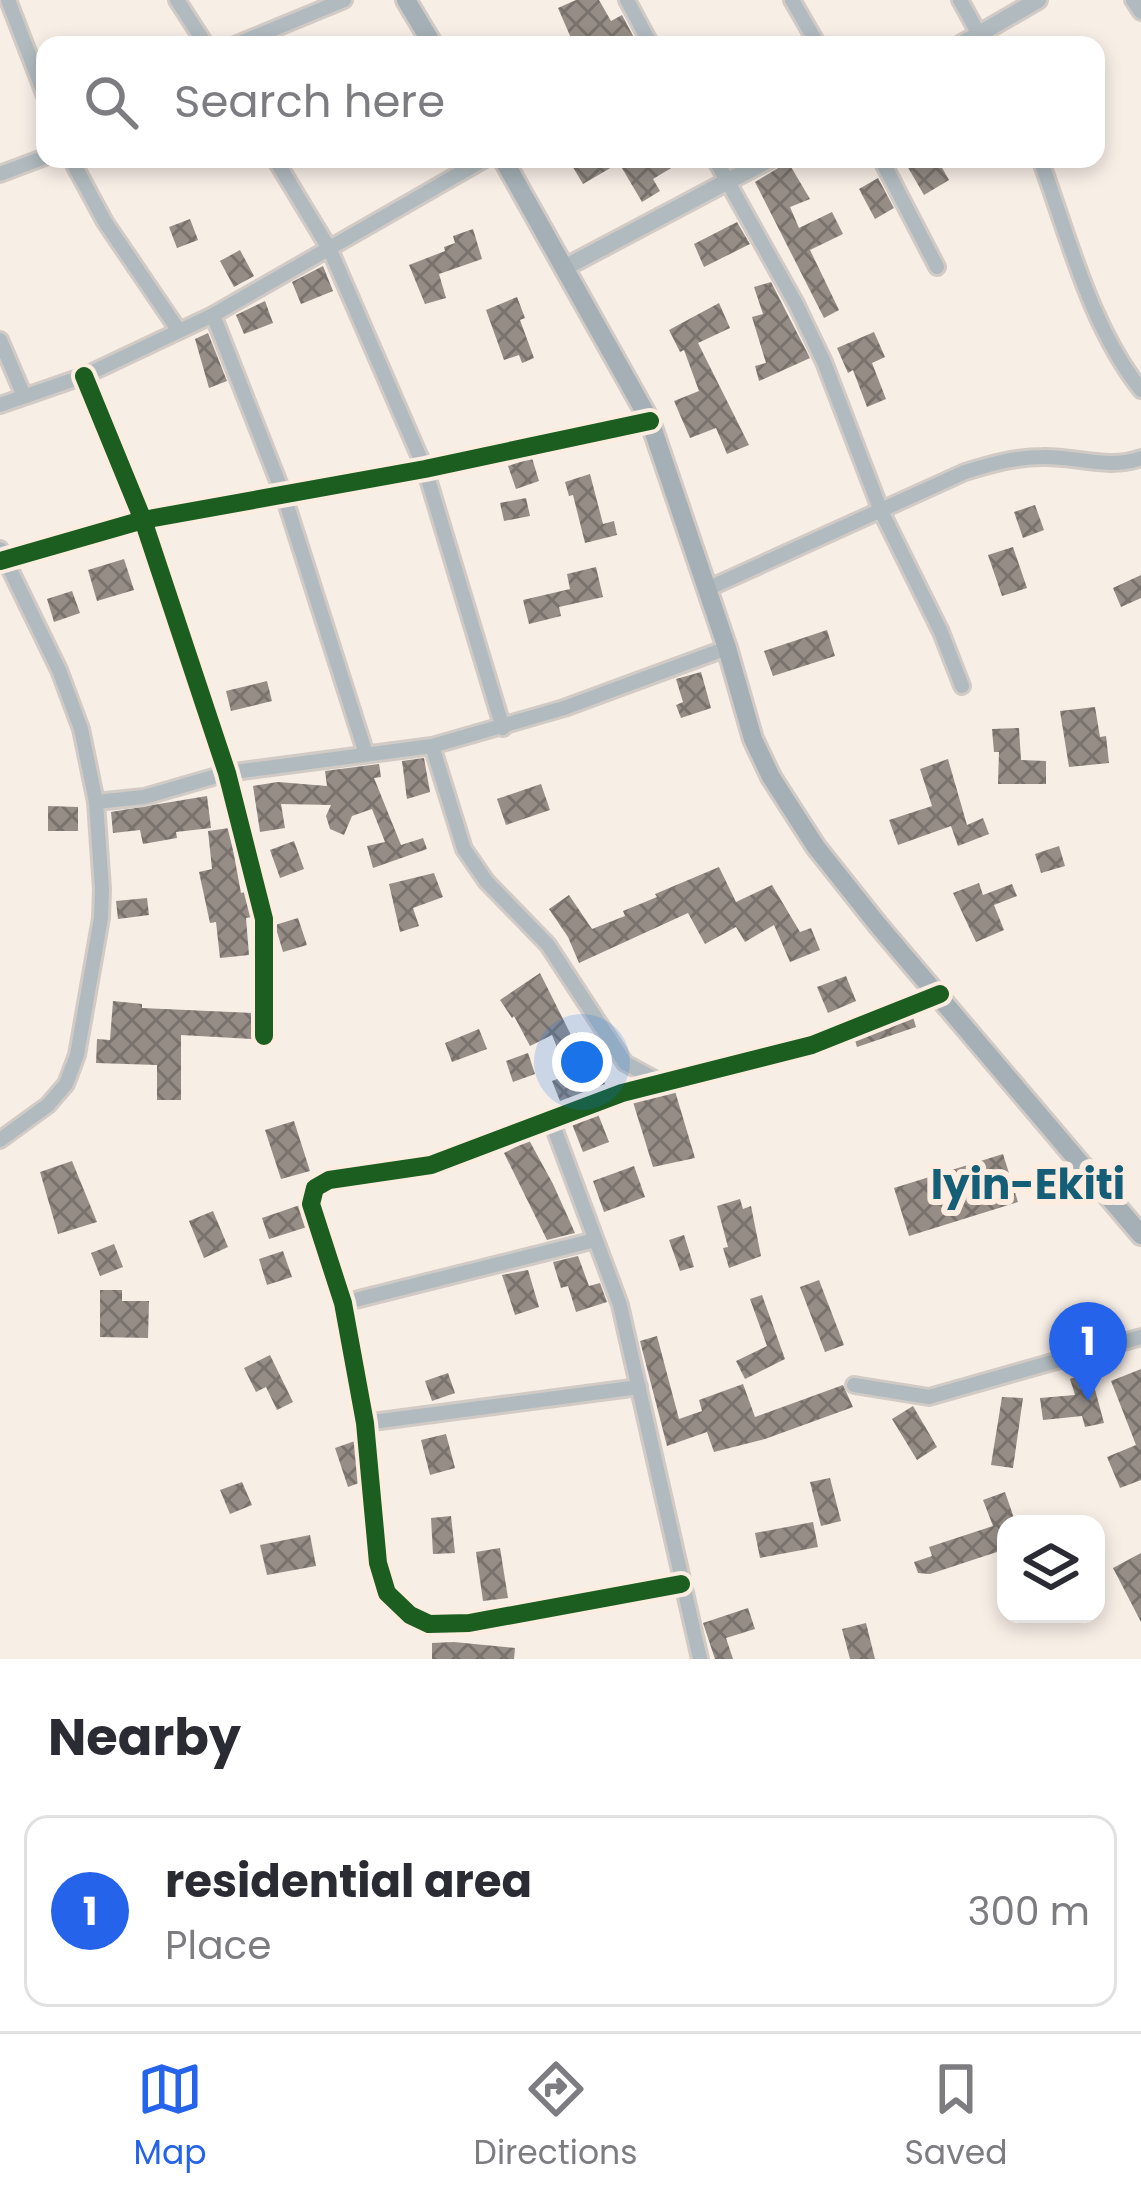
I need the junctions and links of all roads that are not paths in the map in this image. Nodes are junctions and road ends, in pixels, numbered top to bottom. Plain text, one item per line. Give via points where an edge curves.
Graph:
1 (8, 0) edge
2 (177, 0) edge
3 (344, 0) edge
4 (626, 0) edge
5 (792, 0) edge
6 (960, 0) edge
7 (1038, 0) edge
8 (1133, 0) edge
9 (410, 2) edge
10 (1141, 11) edge
11 (195, 36) edge
12 (257, 36) edge
13 (428, 36) edge
14 (647, 36) edge
15 (813, 36) edge
16 (980, 36) edge
17 (986, 36) edge
18 (36, 73) edge
19 (36, 160) edge
20 (76, 168) edge
21 (280, 168) edge
22 (470, 168) edge
23 (508, 168) edge
24 (720, 168) edge
25 (755, 168) edge
26 (886, 168) edge
27 (1043, 168) edge
28 (0, 174) edge
29 (729, 183) junction
30 (330, 250) junction
31 (937, 267) dead end
32 (564, 268) junction
33 (213, 315) junction
34 (179, 332) junction
35 (0, 340) edge
36 (84, 376) junction
37 (1141, 389) edge
38 (24, 396) junction
39 (0, 405) edge
40 (650, 421) junction
41 (1141, 458) edge
42 (425, 469) junction
43 (284, 496) junction
44 (880, 511) junction
45 (143, 520) junction
46 (2, 556) edge
47 (707, 589) junction
48 (727, 648) junction
49 (962, 686) dead end
50 (503, 728) junction
51 (432, 746) junction
52 (366, 754) junction
53 (227, 773) junction
54 (96, 802) junction
55 (940, 994) junction
56 (264, 1036) dead end
57 (625, 1063) junction
58 (660, 1082) junction
59 (622, 1094) junction
60 (551, 1120) junction
61 (0, 1140) edge
62 (1140, 1232) edge
63 (595, 1240) junction
64 (343, 1303) junction
65 (1141, 1337) edge
66 (854, 1385) dead end
67 (639, 1387) junction
68 (365, 1423) junction
69 (681, 1584) junction
70 (700, 1659) edge

1 - 18 street
2 - 11 street
3 - 12 street
4 - 14 street
5 - 15 street
6 - 16 street
7 - 17 street
8 - 10 street
9 - 13 main road
19 - 28 street
20 - 34 street
21 - 30 street
22 - 30 street
23 - 32 main road
24 - 29 street
25 - 29 street
26 - 31 street
27 - 37 street via 1109,343
29 - 32 street
29 - 44 street via 824,362
30 - 33 street
30 - 42 street
32 - 40 main road
33 - 34 street
33 - 43 street
34 - 36 street
35 - 38 street
36 - 38 street
36 - 45 street
38 - 39 street
40 - 42 street
40 - 47 main road
41 - 44 street via 1003,460
42 - 43 street
42 - 50 street
43 - 45 street
43 - 52 street
44 - 47 street
44 - 49 street
45 - 46 street
45 - 53 street
46 - 54 street via 59,670
47 - 48 main road
48 - 50 street
48 - 55 main road via 771,777 816,847
50 - 51 street
51 - 52 street
51 - 57 street via 464,849 548,945
52 - 53 street
53 - 54 street
53 - 56 street via 264,919
54 - 61 street via 101,918 77,1055 48,1105
55 - 58 street via 812,1045
55 - 62 main road
57 - 58 street
57 - 59 street
58 - 59 street
59 - 60 street
60 - 63 street
60 - 64 street via 431,1165 315,1188 311,1204
63 - 64 street
63 - 67 street
64 - 68 street
65 - 66 street via 949,1394
67 - 68 street
67 - 69 street
68 - 69 street via 378,1563 387,1592 410,1615 429,1624 470,1623
69 - 70 street

